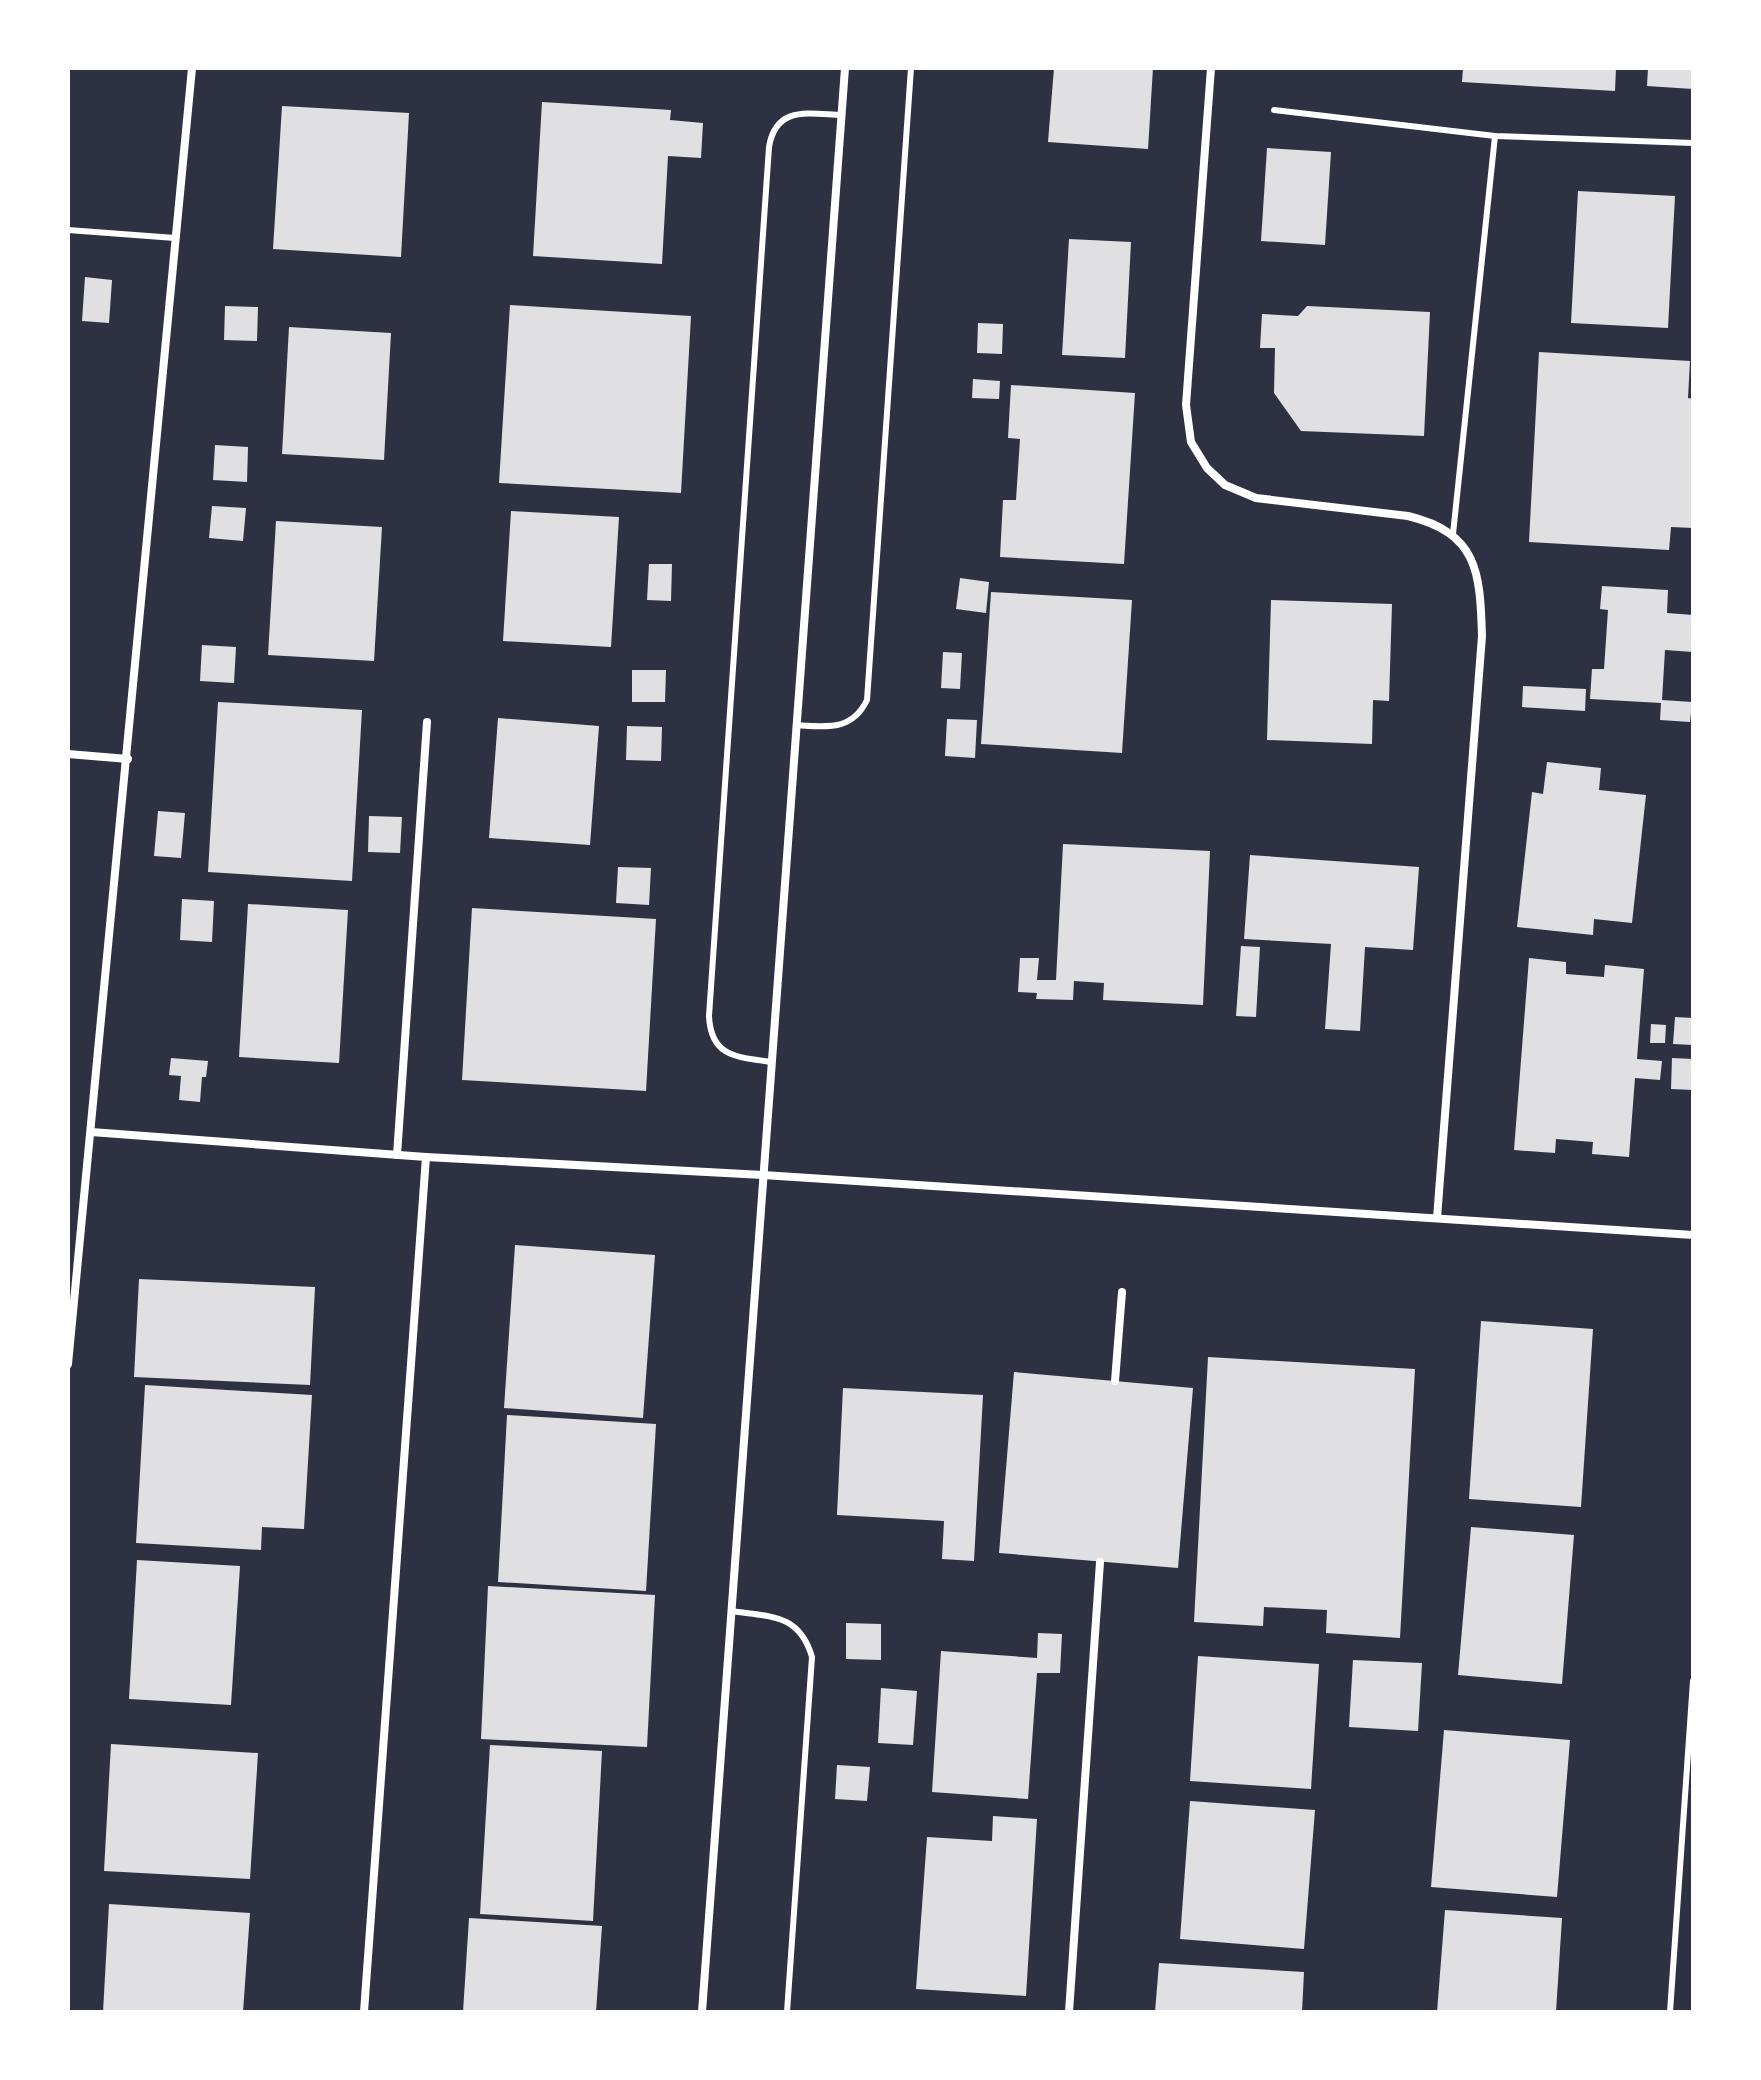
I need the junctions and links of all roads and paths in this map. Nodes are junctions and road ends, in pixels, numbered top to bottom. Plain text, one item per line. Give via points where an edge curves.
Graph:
1 (192, 68) edge
2 (845, 68) edge
3 (911, 68) edge
4 (1211, 68) edge
5 (1274, 110) dead end
6 (842, 115) junction
7 (1495, 136) junction
8 (1693, 143) edge
9 (68, 230) edge
10 (175, 238) junction
11 (1453, 534) junction
12 (427, 722) dead end
13 (796, 725) junction
14 (68, 754) edge
15 (128, 759) junction
16 (772, 1062) junction
17 (91, 1132) junction
18 (397, 1155) junction
19 (426, 1157) junction
20 (763, 1175) junction
21 (1437, 1218) junction
22 (1693, 1235) edge
23 (1122, 1292) dead end
24 (68, 1364) edge
25 (1115, 1381) dead end
26 (1100, 1562) dead end
27 (731, 1611) junction
28 (1693, 1681) edge
29 (364, 2012) edge
30 (702, 2012) edge
31 (787, 2012) edge
32 (1069, 2012) edge
33 (1670, 2012) edge

1 - 10 street
2 - 6 street
3 - 13 lane via 867,700 862,711 843,725
4 - 11 street via 1186,405 1191,442 1225,485 1256,498 1408,516
5 - 7 lane
6 - 13 street
6 - 16 lane via 796,114 783,119 771,136 768,163 709,1016 713,1038 727,1053
7 - 8 lane
7 - 11 lane
9 - 10 lane
10 - 15 street
11 - 21 street via 1471,557 1481,592 1482,636
12 - 18 street
13 - 16 street
14 - 15 street
15 - 17 street
16 - 20 street
17 - 18 street
17 - 24 street
18 - 19 street
19 - 20 street
19 - 29 street
20 - 21 street
20 - 27 street
21 - 22 street
23 - 25 street
26 - 32 street
27 - 30 street
27 - 31 lane via 789,1622 808,1642 812,1657
28 - 33 lane

